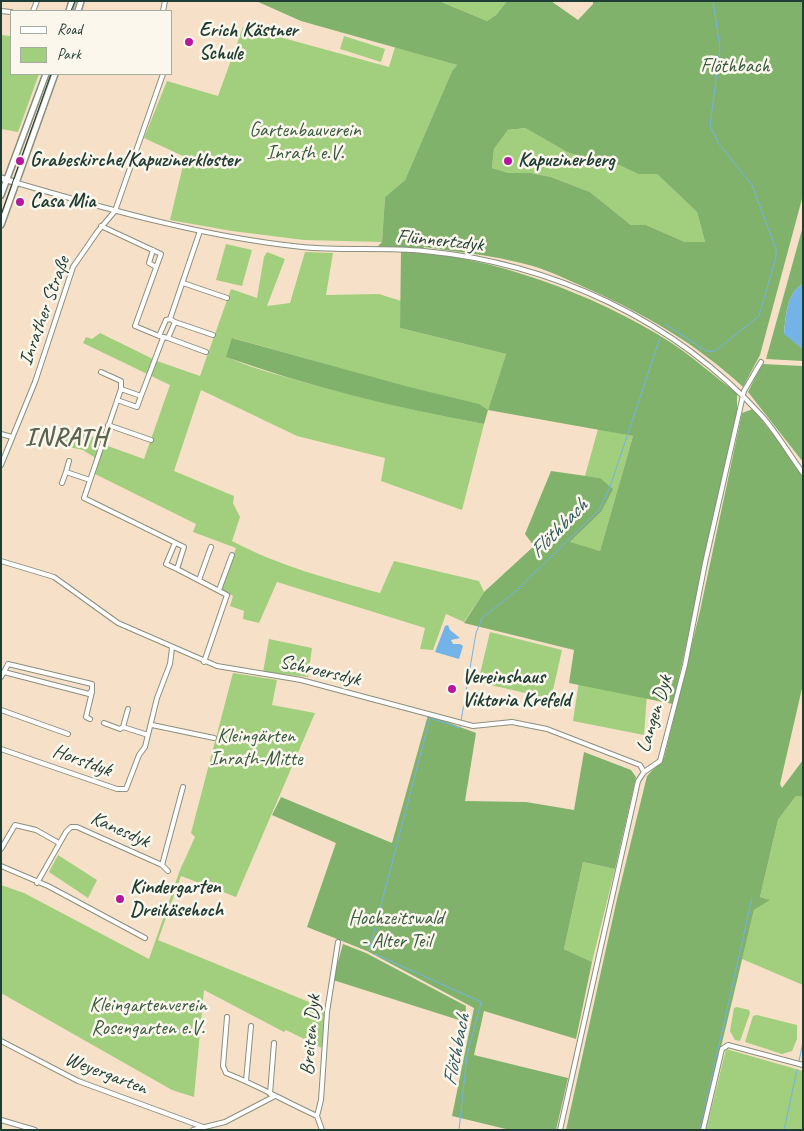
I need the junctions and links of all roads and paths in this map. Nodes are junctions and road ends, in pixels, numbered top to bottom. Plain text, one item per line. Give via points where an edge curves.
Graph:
1 (46, 75) edge
2 (55, 75) edge
3 (163, 75) edge
4 (4, 179) edge
5 (17, 183) junction
6 (1, 195) edge
7 (115, 211) junction
8 (1, 225) edge
9 (102, 226) junction
10 (200, 231) junction
11 (153, 250) junction
12 (156, 267) junction
13 (182, 282) junction
14 (227, 298) dead end
15 (172, 320) junction
16 (213, 335) dead end
17 (163, 338) junction
18 (206, 352) dead end
19 (761, 362) dead end
20 (101, 372) dead end
21 (120, 389) junction
22 (141, 396) junction
23 (743, 397) junction
24 (117, 400) junction
25 (108, 425) junction
26 (1, 434) edge
27 (12, 437) junction
28 (151, 440) dead end
29 (69, 461) dead end
30 (1, 465) edge
31 (66, 472) junction
32 (803, 472) edge
33 (90, 480) junction
34 (62, 483) dead end
35 (175, 543) junction
36 (210, 547) dead end
37 (232, 555) dead end
38 (1, 561) edge
39 (177, 569) junction
40 (199, 580) junction
41 (219, 590) junction
42 (172, 648) junction
43 (204, 662) junction
44 (4, 672) junction
45 (49, 673) junction
46 (1, 677) edge
47 (46, 683) junction
48 (92, 690) junction
49 (128, 709) dead end
50 (1, 710) edge
51 (90, 719) dead end
52 (104, 724) dead end
53 (152, 725) junction
54 (123, 727) junction
55 (68, 734) dead end
56 (148, 735) junction
57 (214, 738) dead end
58 (1, 749) edge
59 (644, 772) junction
60 (183, 787) dead end
61 (59, 843) junction
62 (1, 849) edge
63 (162, 865) junction
64 (1, 866) edge
65 (168, 871) dead end
66 (37, 883) junction
67 (145, 938) dead end
68 (338, 942) dead end
69 (227, 1017) dead end
70 (251, 1026) dead end
71 (1, 1041) edge
72 (274, 1043) dead end
73 (803, 1064) edge
74 (246, 1080) junction
75 (271, 1095) junction
76 (317, 1116) junction
77 (1, 1120) edge
78 (203, 1127) junction
79 (35, 1130) edge
80 (193, 1130) edge
81 (322, 1130) edge
82 (560, 1130) edge
83 (703, 1130) edge

1 - 4 street
2 - 5 street
3 - 7 street, Inrather Straße
4 - 5 street, Flünnertzdyk
4 - 6 street
5 - 7 street, Flünnertzdyk
5 - 8 street
7 - 9 street, Inrather Straße
7 - 10 street, Flünnertzdyk
9 - 11 street
9 - 27 street, Inrather Straße via 73,267 35,382
10 - 13 street
10 - 23 street, Flünnertzdyk via 303,247 422,251 495,262 532,272 579,288 638,317 692,352
11 - 12 street via 149,263
11 - 12 street via 161,254
12 - 17 street via 135,326
13 - 14 street
13 - 15 street
15 - 16 street
15 - 17 street
15 - 17 street via 162,324
17 - 18 street
17 - 22 street
19 - 23 street, Langen Dyk
20 - 21 street via 119,378
21 - 22 street
21 - 24 street
22 - 24 street via 137,407
23 - 32 street, Flünnertzdyk
23 - 59 street, Langen Dyk via 685,665 660,761
24 - 25 street
25 - 28 street
25 - 33 street
26 - 27 street
27 - 30 street, Inrather Straße
29 - 31 street
31 - 33 street
31 - 34 street
33 - 35 street via 84,498
35 - 39 street via 184,547
35 - 39 street via 166,564
36 - 40 street
37 - 41 street
38 - 42 street, Schroersdyk via 54,577 118,623
39 - 40 street
40 - 41 street
41 - 43 street via 227,596
42 - 43 street, Schroersdyk
42 - 53 street, Horstdyk
43 - 59 street, Schroersdyk via 301,680 472,726 512,722 548,729 640,765
44 - 45 street via 8,664
44 - 46 street
44 - 47 street
45 - 47 street
45 - 48 street via 92,684
47 - 48 street via 89,694
48 - 51 street via 86,717
49 - 54 street
50 - 55 street, Horstdyk
52 - 54 street
53 - 56 street, Horstdyk
53 - 57 street
54 - 56 street
56 - 58 street, Horstdyk via 128,786 122,790
59 - 82 street, Langen Dyk via 638,781
60 - 63 street, Kanesdyk
61 - 62 street via 36,830 15,825
61 - 63 street, Kanesdyk via 71,827 77,827
61 - 66 street, Kanesdyk
63 - 65 street, Kanesdyk
64 - 66 street
66 - 67 street
68 - 76 street, Breiten Dyk via 327,1012
69 - 74 street via 223,1066 226,1073
70 - 74 street
71 - 78 street, Weyergarten via 78,1081
72 - 75 street
73 - 83 street via 728,1045 722,1049
74 - 75 street
75 - 76 street
75 - 78 street via 225,1122
76 - 81 street
77 - 79 street
78 - 80 street

